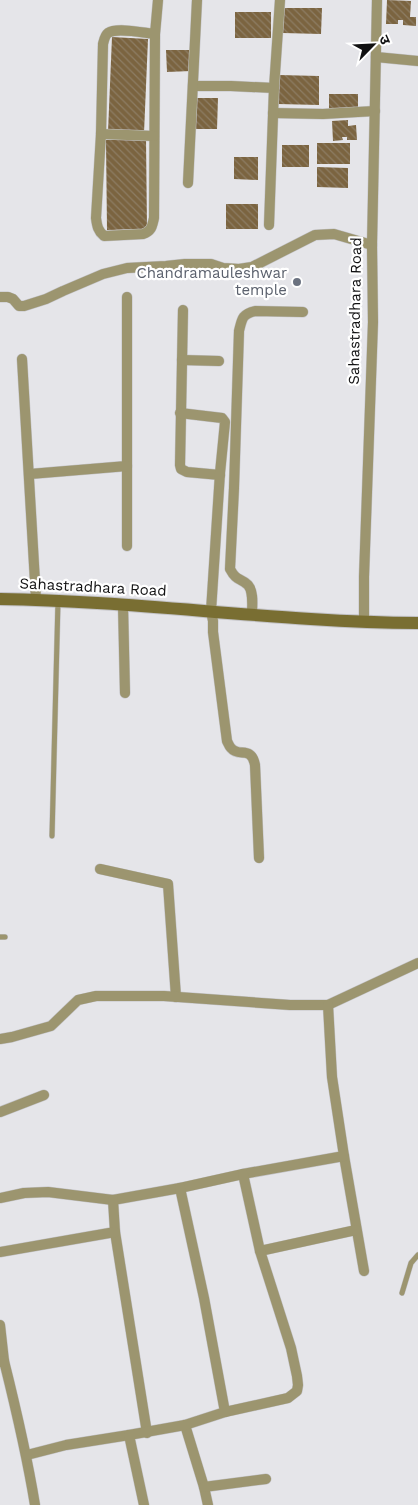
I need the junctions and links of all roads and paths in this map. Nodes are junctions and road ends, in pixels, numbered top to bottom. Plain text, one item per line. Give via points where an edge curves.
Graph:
1 (158, 0) edge
2 (197, 0) edge
3 (280, 0) edge
4 (377, 0) edge
5 (155, 34) junction
6 (376, 57) junction
7 (418, 61) edge
8 (193, 86) junction
9 (274, 88) junction
10 (375, 111) junction
11 (273, 113) junction
12 (101, 134) junction
13 (154, 136) junction
14 (188, 182) dead end
15 (269, 225) dead end
16 (372, 245) junction
17 (0, 297) edge
18 (127, 297) dead end
19 (183, 310) dead end
20 (303, 312) dead end
21 (22, 359) dead end
22 (182, 360) junction
23 (219, 361) dead end
24 (180, 413) junction
25 (127, 466) junction
26 (30, 474) junction
27 (220, 475) junction
28 (127, 546) dead end
29 (0, 599) edge
30 (36, 599) junction
31 (58, 601) junction
32 (124, 605) junction
33 (211, 611) junction
34 (252, 614) junction
35 (364, 622) junction
36 (418, 623) edge
37 (125, 693) dead end
38 (52, 836) dead end
39 (259, 858) dead end
40 (100, 869) dead end
41 (418, 963) edge
42 (176, 997) junction
43 (328, 1005) junction
44 (0, 1040) edge
45 (44, 1095) dead end
46 (0, 1112) edge
47 (344, 1156) junction
48 (244, 1174) junction
49 (180, 1188) junction
50 (0, 1198) edge
51 (113, 1200) junction
52 (356, 1230) junction
53 (115, 1232) junction
54 (260, 1251) junction
55 (0, 1252) edge
56 (418, 1255) edge
57 (364, 1271) dead end
58 (402, 1293) dead end
59 (0, 1325) edge
60 (2, 1361) edge
61 (225, 1412) junction
62 (186, 1425) junction
63 (147, 1433) junction
64 (129, 1435) junction
65 (27, 1455) junction
66 (266, 1479) dead end
67 (204, 1486) junction
68 (35, 1505) edge
69 (144, 1505) edge
70 (208, 1505) edge

1 - 5 street
2 - 8 street
3 - 9 street
4 - 6 street, Sahastradhara Road
5 - 12 street via 121,30 107,33 104,38
5 - 13 street
6 - 7 street
6 - 10 street, Sahastradhara Road
8 - 9 street
8 - 14 street
9 - 11 street
10 - 11 street
10 - 16 street, Sahastradhara Road
11 - 15 street
12 - 13 street
12 - 13 street via 96,218 97,227 104,236 143,234 152,227
16 - 17 street via 334,234 315,235 252,267 239,269 185,264 127,268 103,274 24,306 8,297
16 - 35 street, Sahastradhara Road
18 - 25 street
19 - 22 street
20 - 34 street via 248,313 244,315 239,331 230,569 235,578 250,589
21 - 26 street
22 - 23 street
22 - 24 street
24 - 27 street via 181,469
24 - 27 street via 223,419 225,422
25 - 26 street
25 - 28 street
26 - 30 street
27 - 33 street
29 - 30 main road, Sahastradhara Road
30 - 31 main road, Sahastradhara Road
31 - 32 main road, Sahastradhara Road
31 - 38 lane
32 - 33 main road, Sahastradhara Road
32 - 37 street
33 - 34 main road, Sahastradhara Road
33 - 39 street via 227,741 235,752 252,756 255,765
34 - 35 main road, Sahastradhara Road
35 - 36 main road, Sahastradhara Road
40 - 42 street via 168,884
41 - 43 street
42 - 43 street
42 - 44 street via 119,995 78,1000 51,1026
43 - 47 street via 332,1076
45 - 46 street
47 - 48 street
47 - 52 street
48 - 49 street
48 - 54 street
49 - 51 street
49 - 61 street
50 - 51 street via 48,1192
51 - 53 street
52 - 54 street
52 - 57 street
53 - 55 street
53 - 63 street
54 - 61 street via 291,1348 297,1391 288,1398
56 - 58 lane via 411,1263
59 - 60 street
60 - 65 street
61 - 62 street
62 - 63 street
62 - 67 street
63 - 64 street
64 - 65 street
64 - 69 street
65 - 68 street
66 - 67 street
67 - 70 street

